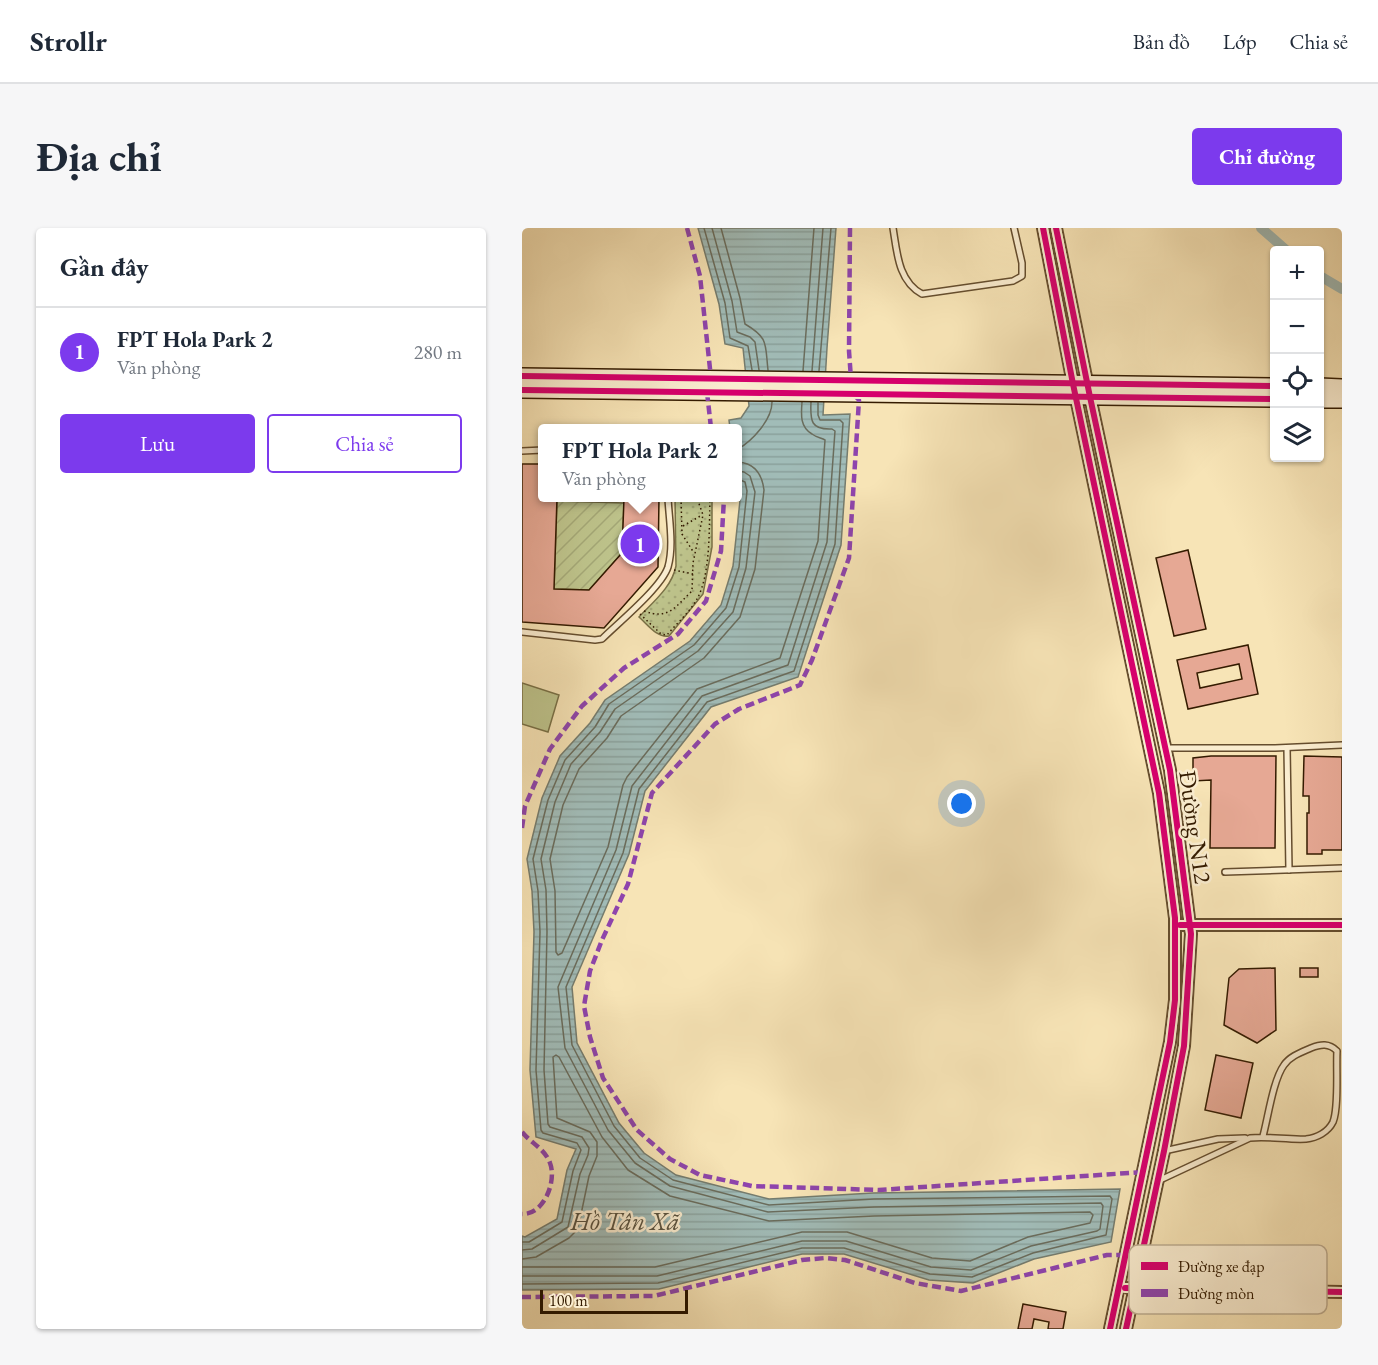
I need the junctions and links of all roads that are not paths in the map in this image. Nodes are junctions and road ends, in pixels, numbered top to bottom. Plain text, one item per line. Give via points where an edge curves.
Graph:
1 (893, 228) edge
2 (1014, 228) edge
3 (1043, 228) edge
4 (1056, 228) edge
5 (522, 376) edge
6 (740, 386) junction
7 (1270, 386) edge
8 (1324, 386) edge
9 (1342, 387) edge
10 (522, 390) edge
11 (1082, 390) junction
12 (1270, 399) edge
13 (1324, 400) edge
14 (1342, 400) edge
15 (538, 450) edge
16 (522, 451) edge
17 (668, 502) edge
18 (522, 632) edge
19 (1342, 745) edge
20 (1165, 748) junction
21 (1287, 748) junction
22 (1342, 868) edge
23 (1289, 870) junction
24 (1225, 872) dead end
25 (1175, 925) junction
26 (1190, 925) junction
27 (1342, 925) edge
28 (1263, 1137) junction
29 (1250, 1138) junction
30 (1164, 1151) junction
31 (1157, 1181) junction
32 (1143, 1245) edge
33 (1119, 1288) junction
34 (1129, 1288) edge
35 (1327, 1292) edge
36 (1342, 1292) edge
37 (1129, 1314) edge
38 (1110, 1329) edge
39 (1126, 1329) edge

1 - 2 lane via 901,270 922,294 1013,281 1022,276
3 - 11 street, Đường N12
4 - 11 street, Đường N12
5 - 6 street
6 - 10 street
6 - 11 street
7 - 11 street
8 - 9 street
11 - 12 street
11 - 20 street, Đường N12
11 - 25 street, Đường N12 via 1159,793
13 - 14 street
15 - 16 lane
17 - 18 lane via 668,568 602,639
19 - 21 lane
20 - 21 lane
20 - 26 street, Đường N12
21 - 23 lane
22 - 23 lane
23 - 24 lane
25 - 26 street
25 - 33 street, Đường N12 via 1175,1000 1170,1042
26 - 27 street
26 - 30 street, Đường N12 via 1184,1046
28 - 28 lane via 1306,1139 1329,1128 1335,1110 1337,1051 1325,1044 1291,1057 1284,1065
28 - 29 lane
29 - 30 lane via 1218,1139
29 - 31 lane
30 - 31 street, Đường N12
31 - 32 street, Đường N12
33 - 34 street
33 - 38 street, Đường N12
35 - 36 street
37 - 39 street, Đường N12

